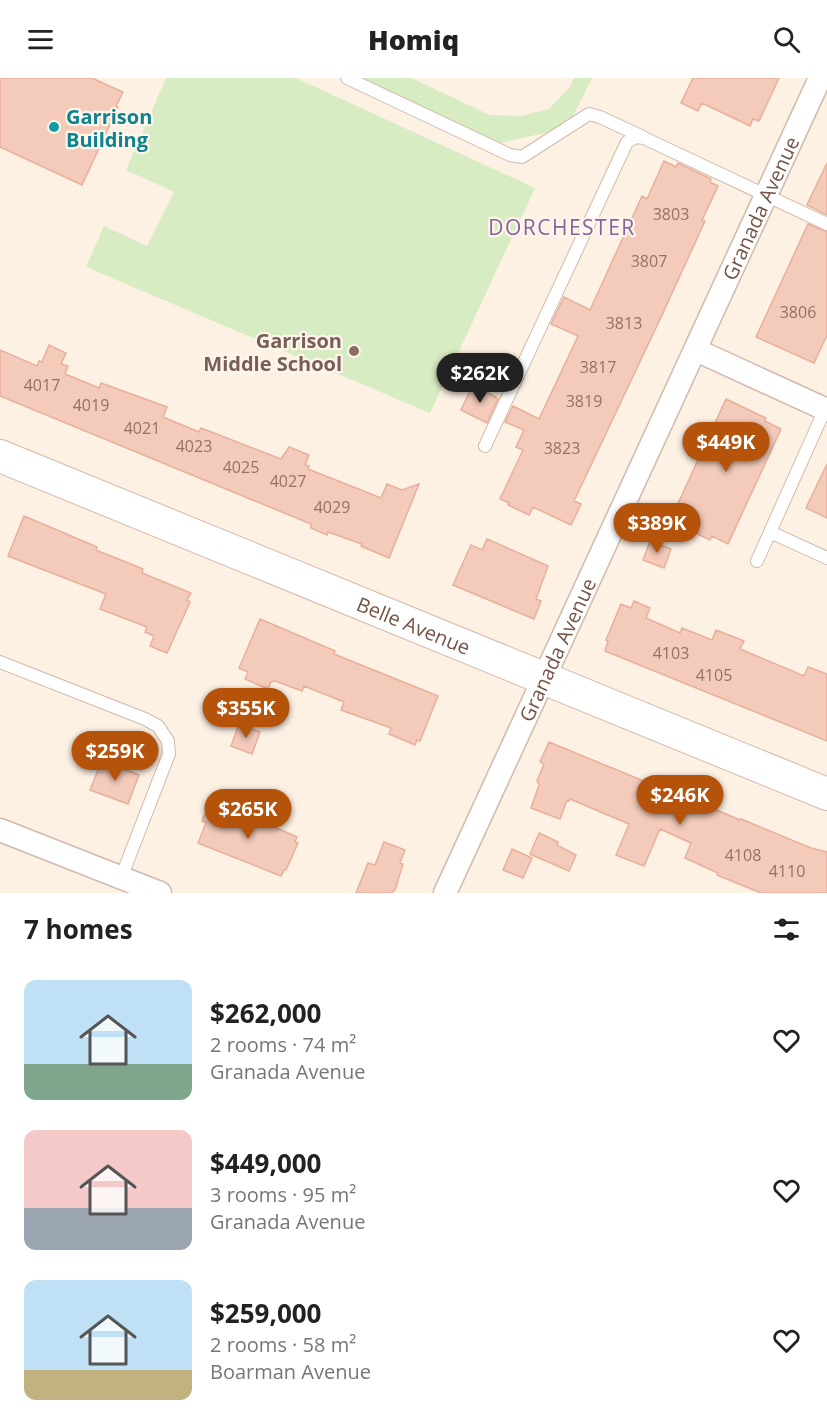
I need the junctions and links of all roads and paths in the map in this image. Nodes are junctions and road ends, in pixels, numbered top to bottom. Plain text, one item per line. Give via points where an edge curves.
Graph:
1 (346, 78) edge
2 (820, 78) edge
3 (644, 138) junction
4 (766, 196) junction
5 (827, 224) edge
6 (696, 350) junction
7 (826, 408) edge
8 (485, 446) dead end
9 (0, 456) edge
10 (770, 532) junction
11 (827, 558) edge
12 (758, 561) dead end
13 (0, 662) edge
14 (543, 678) junction
15 (827, 794) edge
16 (0, 830) edge
17 (121, 878) junction
18 (160, 893) edge
19 (445, 893) edge

1 - 3 lane via 510,155 522,157 589,114
2 - 4 street, Granada Avenue
3 - 4 lane
3 - 8 lane via 636,137 622,148
4 - 5 lane
4 - 6 street, Granada Avenue
6 - 7 street
6 - 14 street, Granada Avenue
7 - 10 lane
9 - 14 street, Belle Avenue
10 - 11 lane
10 - 12 lane
13 - 17 lane via 145,719 158,726 168,741 163,773
14 - 15 street, Belle Avenue
14 - 19 street, Granada Avenue
16 - 17 street
17 - 18 street

